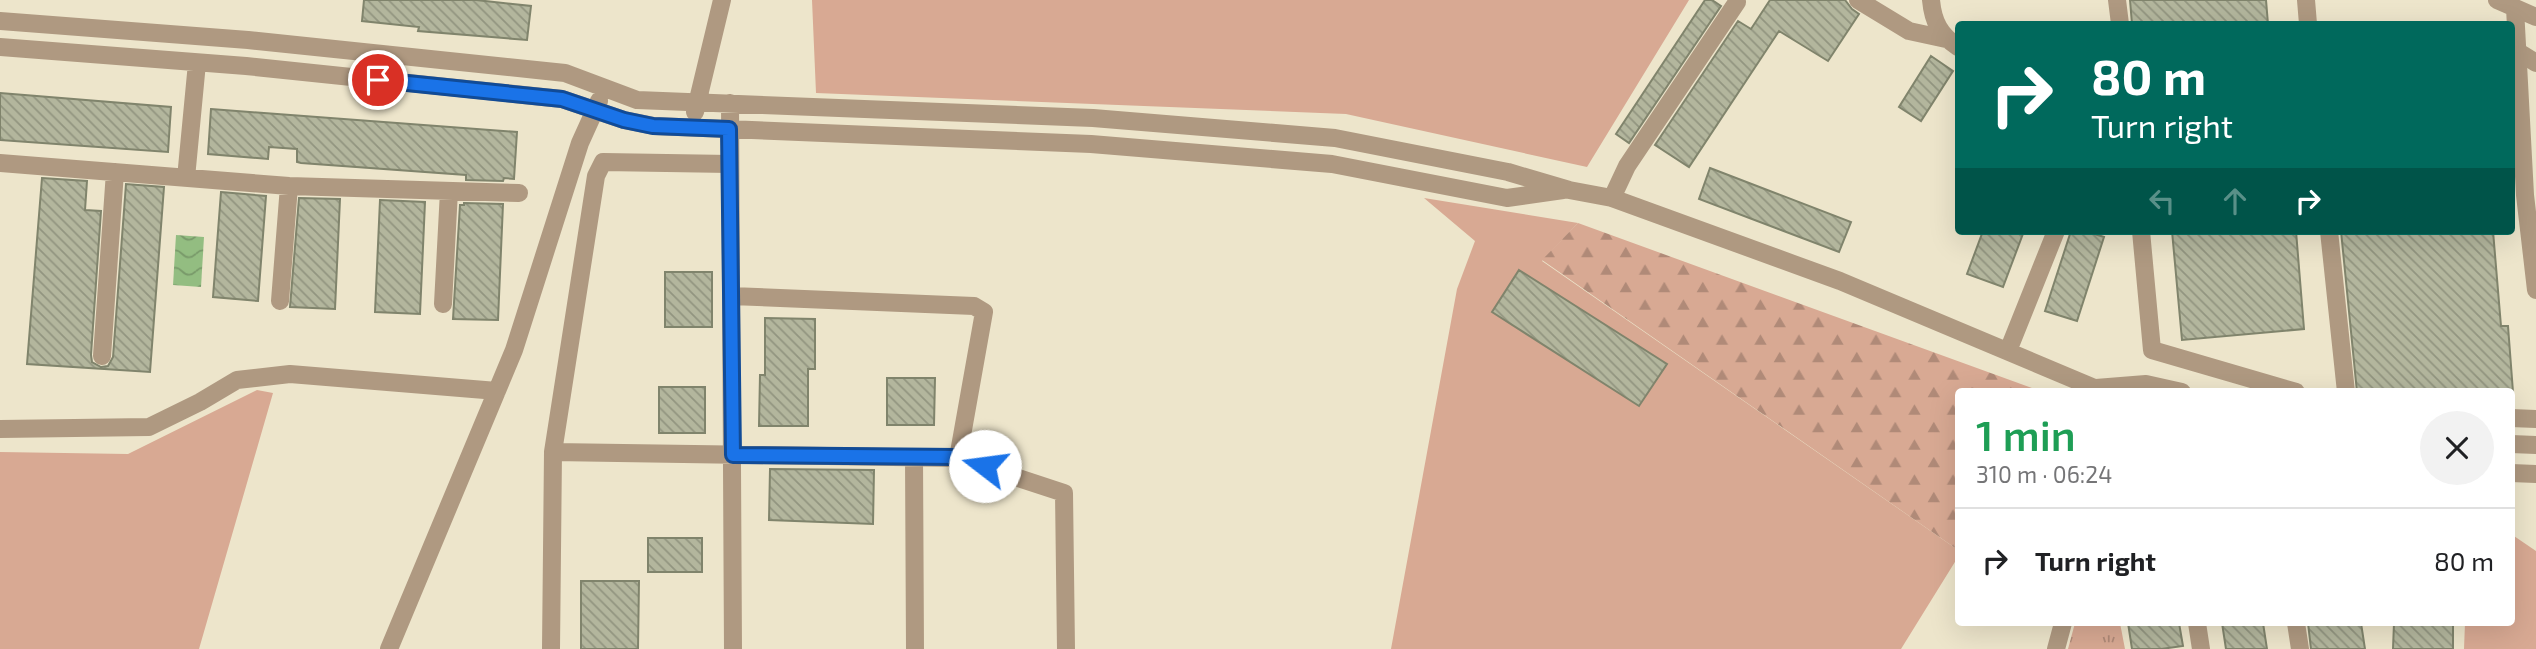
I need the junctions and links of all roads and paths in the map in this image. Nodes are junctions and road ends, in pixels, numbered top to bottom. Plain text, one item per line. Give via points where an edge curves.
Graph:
1 (722, 0) edge
2 (1858, 0) edge
3 (1931, 0) edge
4 (2117, 0) edge
5 (2306, 0) edge
6 (2497, 0) edge
7 (1737, 2) edge
8 (2515, 8) junction
9 (2536, 17) edge
10 (0, 21) edge
11 (2120, 21) edge
12 (2308, 21) edge
13 (1952, 43) edge
14 (0, 47) edge
15 (2517, 51) junction
16 (197, 62) junction
17 (2536, 62) edge
18 (606, 89) junction
19 (696, 102) junction
20 (730, 103) junction
21 (594, 108) junction
22 (693, 128) junction
23 (729, 129) junction
24 (0, 163) edge
25 (730, 164) junction
26 (115, 172) junction
27 (186, 178) junction
28 (289, 186) junction
29 (1569, 190) junction
30 (449, 191) junction
31 (519, 193) dead end
32 (1612, 198) junction
33 (2054, 235) edge
34 (2141, 235) edge
35 (2329, 235) edge
36 (2536, 289) edge
37 (731, 296) junction
38 (280, 301) dead end
39 (443, 304) dead end
40 (2008, 351) junction
41 (102, 356) dead end
42 (2095, 388) edge
43 (2282, 388) edge
44 (2346, 388) edge
45 (497, 391) junction
46 (2515, 418) edge
47 (2536, 419) edge
48 (0, 429) edge
49 (2515, 444) edge
50 (2536, 445) edge
51 (553, 452) junction
52 (733, 455) junction
53 (914, 457) junction
54 (958, 457) junction
55 (2515, 473) edge
56 (2536, 474) edge
57 (2062, 626) edge
58 (2197, 626) edge
59 (2297, 626) edge
60 (389, 649) edge
61 (551, 649) edge
62 (733, 649) edge
63 (915, 649) edge
64 (1066, 649) edge
65 (2056, 649) edge
66 (2201, 649) edge
67 (2301, 649) edge

1 - 19 street
2 - 13 street via 1909,31
3 - 13 street via 1934,23
4 - 11 street
5 - 12 street
6 - 8 street
7 - 32 street via 1628,166
8 - 9 street
8 - 15 street
10 - 18 street via 248,40 551,72
14 - 16 street
15 - 17 street
15 - 36 street
16 - 21 street via 562,99
16 - 27 street
18 - 19 street via 637,100
18 - 21 street
19 - 20 street
19 - 22 street
20 - 23 street
20 - 29 street via 1093,118 1335,138 1508,172
21 - 22 street via 653,126
21 - 45 street
22 - 23 street
23 - 25 street
23 - 29 street via 1091,144 1332,164 1507,198
24 - 26 street
25 - 37 street
25 - 51 street via 603,162 596,176
26 - 27 street
26 - 41 street
27 - 28 street
28 - 30 street
28 - 38 street
29 - 32 street
30 - 31 street
30 - 39 street
32 - 40 street via 1840,281
33 - 40 street
34 - 43 street via 2152,350
35 - 44 street
37 - 52 street
37 - 54 street via 974,306 984,312
40 - 42 street
45 - 48 street via 290,374 237,380 149,427
45 - 60 street
46 - 47 street
49 - 50 street
51 - 52 street
51 - 61 street
52 - 53 street
52 - 62 street
53 - 54 street
53 - 63 street
54 - 64 street via 1064,493
55 - 56 street
57 - 65 street
58 - 66 street
59 - 67 street

